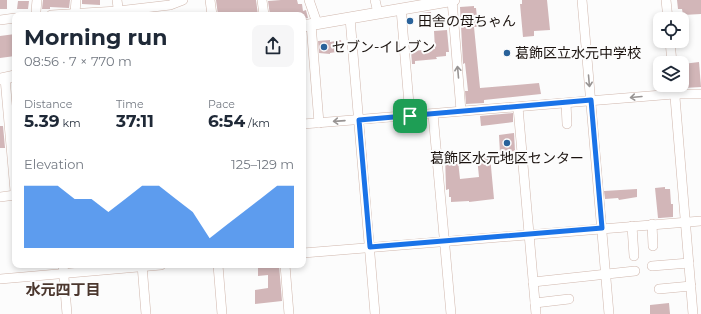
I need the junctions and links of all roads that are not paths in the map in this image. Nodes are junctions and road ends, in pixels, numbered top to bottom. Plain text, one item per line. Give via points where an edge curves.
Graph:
1 (37, 0) edge
2 (76, 0) edge
3 (117, 0) edge
4 (183, 0) edge
5 (210, 0) edge
6 (262, 0) edge
7 (309, 0) edge
8 (375, 0) edge
9 (452, 0) edge
10 (582, 0) edge
11 (666, 0) edge
12 (401, 9) junction
13 (36, 11) dead end
14 (75, 12) edge
15 (118, 12) edge
16 (124, 12) edge
17 (212, 12) edge
18 (264, 12) edge
19 (667, 12) edge
20 (378, 13) junction
21 (12, 18) edge
22 (350, 18) junction
23 (0, 20) edge
24 (310, 24) edge
25 (7, 78) edge
26 (653, 92) edge
27 (674, 92) edge
28 (689, 92) edge
29 (701, 94) edge
30 (591, 100) junction
31 (566, 103) junction
32 (518, 107) junction
33 (461, 111) junction
34 (433, 114) junction
35 (410, 116) junction
36 (359, 120) junction
37 (319, 123) junction
38 (306, 124) edge
39 (567, 124) dead end
40 (12, 148) edge
41 (12, 196) edge
42 (0, 197) edge
43 (701, 220) edge
44 (685, 222) junction
45 (652, 224) junction
46 (632, 226) junction
47 (602, 228) junction
48 (529, 234) junction
49 (444, 241) junction
50 (653, 246) dead end
51 (370, 247) junction
52 (306, 253) edge
53 (634, 256) dead end
54 (689, 263) junction
55 (652, 266) dead end
56 (90, 268) edge
57 (142, 268) edge
58 (218, 268) edge
59 (285, 268) edge
60 (64, 269) edge
61 (635, 272) dead end
62 (606, 274) junction
63 (0, 279) edge
64 (533, 282) junction
65 (691, 286) junction
66 (659, 289) dead end
67 (569, 299) dead end
68 (535, 303) junction
69 (67, 314) edge
70 (146, 314) edge
71 (222, 314) edge
72 (289, 314) edge
73 (375, 314) edge
74 (450, 314) edge
75 (536, 314) edge
76 (609, 314) edge
77 (693, 314) edge

1 - 13 street
2 - 14 street
3 - 15 street
4 - 16 street via 170,5
5 - 17 street
6 - 18 street
7 - 24 street
8 - 20 street
9 - 12 main road
33 -> 9 street
10 -> 30 street
11 - 19 street
12 - 20 main road
12 - 35 street
20 - 22 main road
21 - 23 street
22 - 24 main road
22 - 36 street
24 - 37 street
25 - 40 street
26 -> 30 street
27 - 44 street
28 - 29 street
30 - 31 street
30 - 47 street
31 - 32 street
31 - 39 street
32 - 33 street
32 - 48 street
33 - 34 street
34 - 35 street
34 - 49 street
35 - 36 street
36 -> 37 street
36 - 51 street
37 - 38 street
41 - 42 street
43 - 44 street
44 - 45 street
44 - 54 street
45 - 46 street
45 - 50 street
46 - 47 street
46 - 53 street
47 - 48 street
47 - 62 street
48 - 49 street
48 - 64 street
49 - 51 street
49 - 74 street
51 - 52 street
51 - 73 street
54 - 55 street
54 - 65 street
56 - 60 street
57 - 70 street
58 - 71 street
59 - 72 street
60 - 63 street
60 - 69 street
61 - 62 street
62 - 64 street
62 - 76 street
64 - 68 street
65 - 66 street
65 - 77 street
67 - 68 street
68 - 75 street

